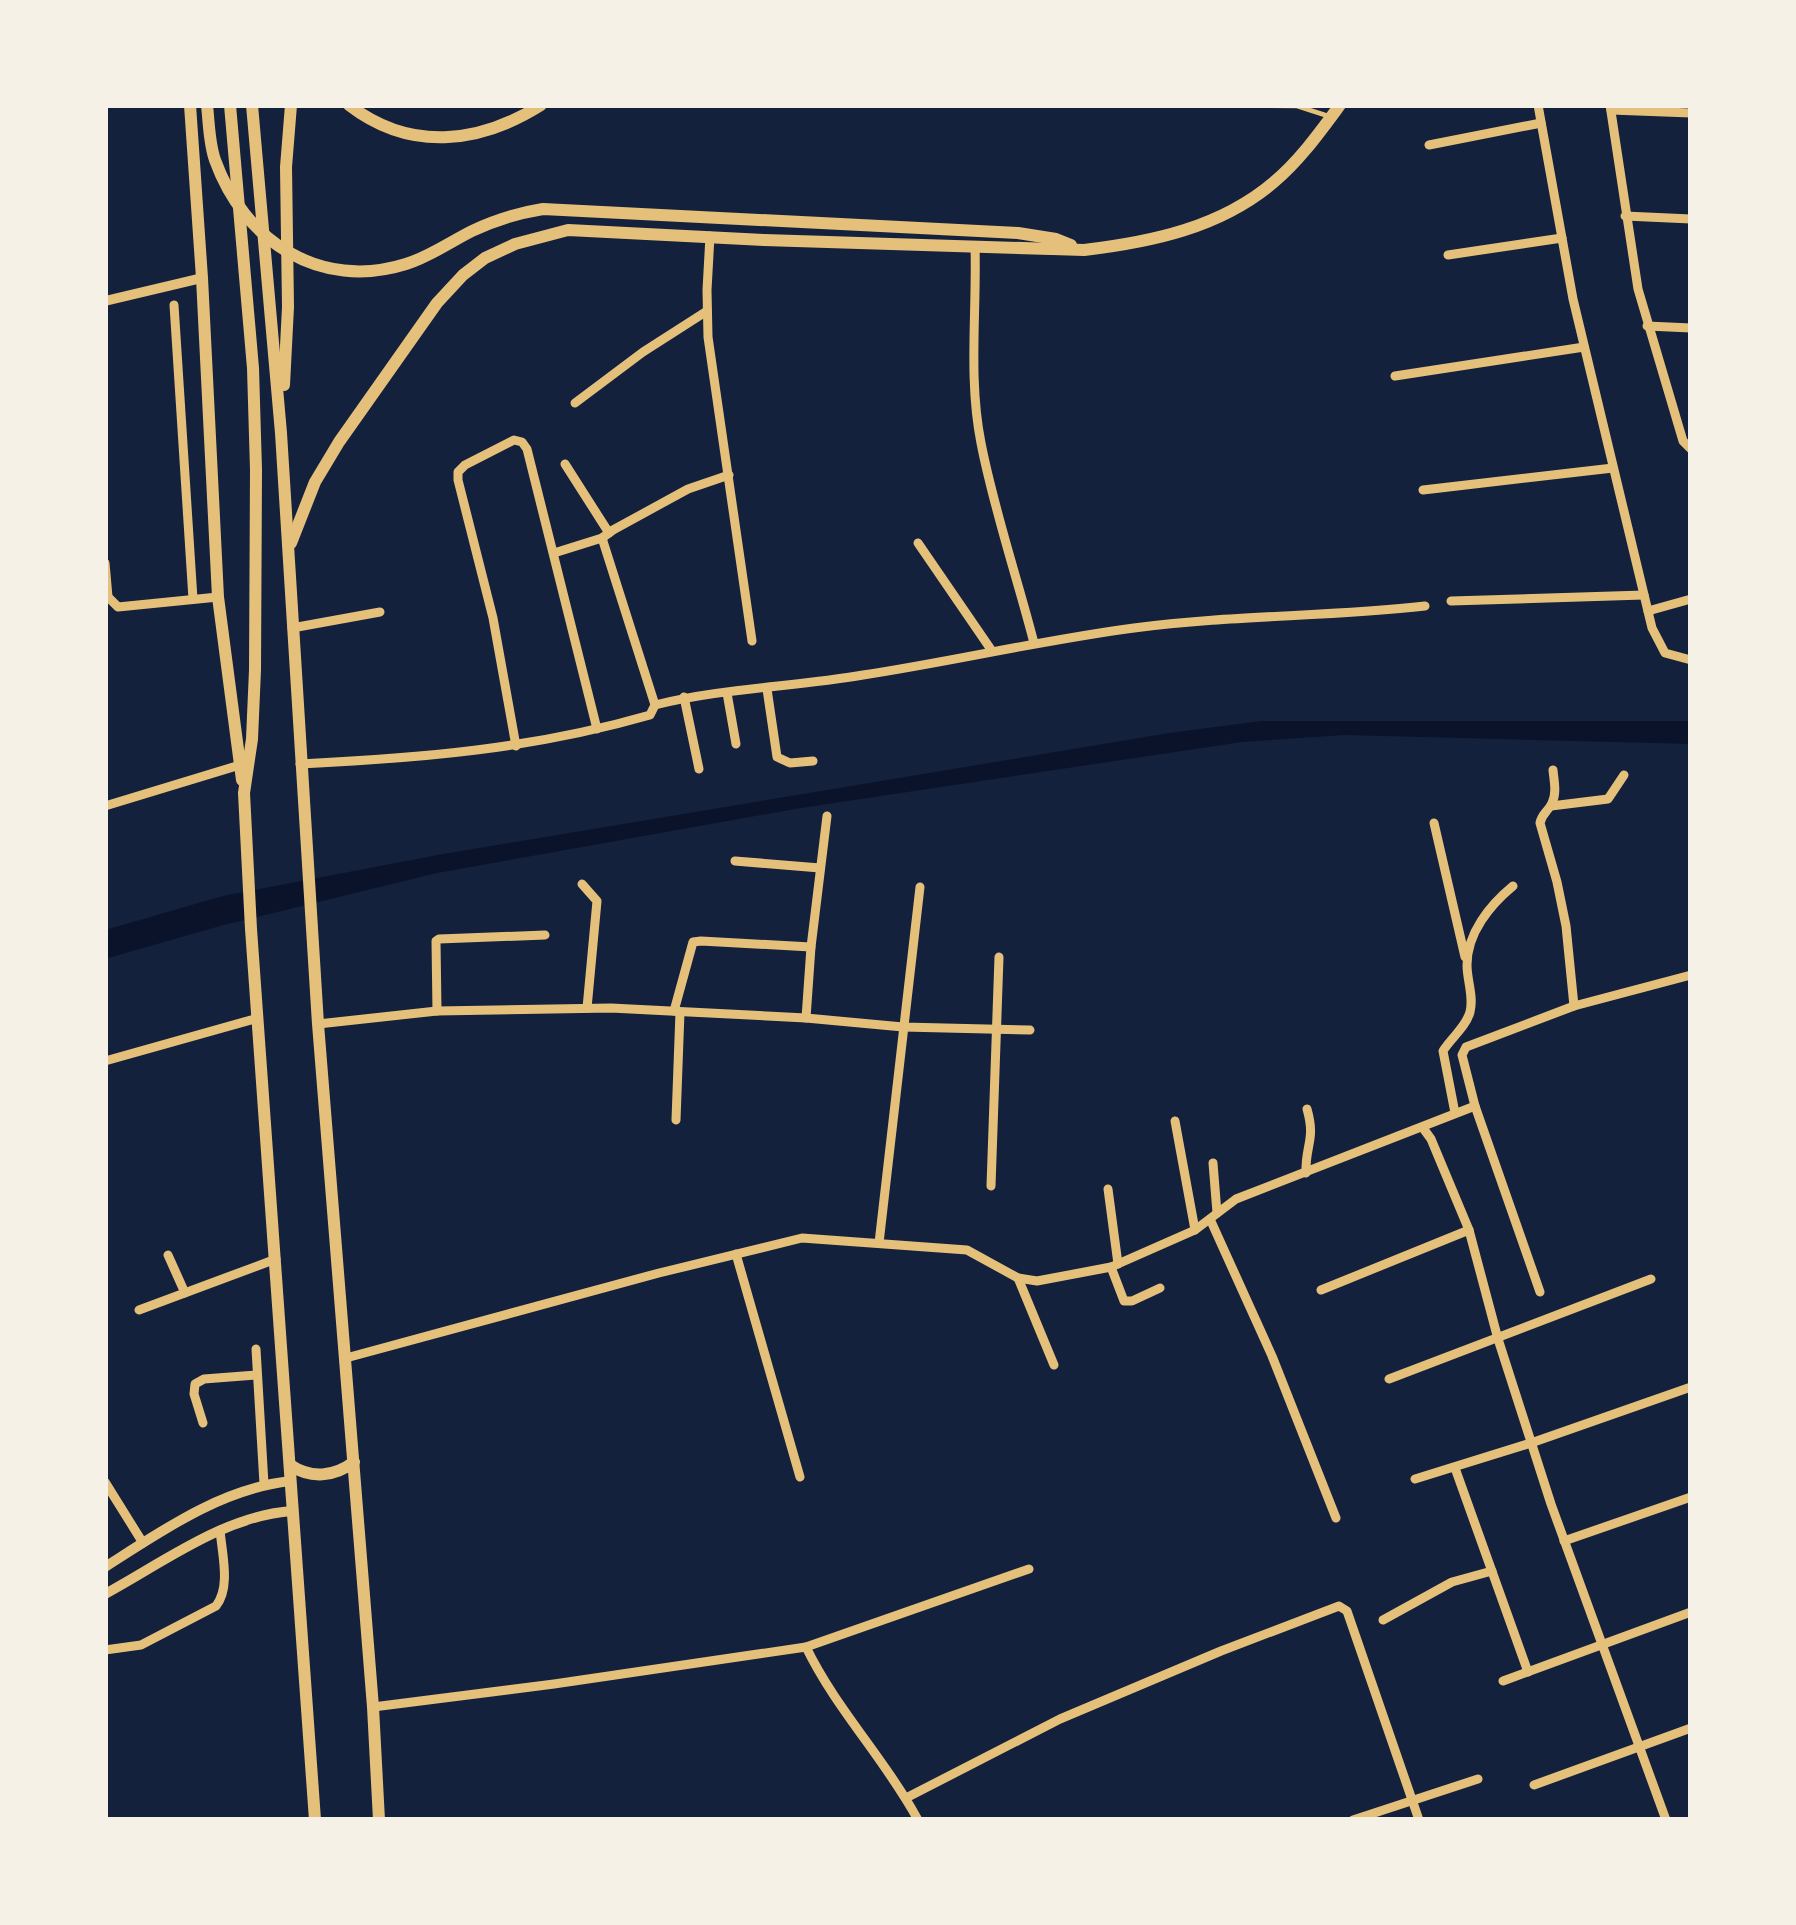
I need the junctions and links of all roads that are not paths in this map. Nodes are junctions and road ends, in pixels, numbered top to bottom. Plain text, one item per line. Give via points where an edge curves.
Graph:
1 (190, 105) edge
2 (207, 105) edge
3 (230, 105) edge
4 (252, 105) edge
5 (291, 105) edge
6 (349, 105) edge
7 (541, 105) edge
8 (1185, 105) edge
9 (1340, 105) edge
10 (1538, 105) edge
11 (1611, 108) edge
12 (1691, 113) edge
13 (1330, 118) junction
14 (1541, 123) junction
15 (1429, 145) dead end
16 (1625, 216) junction
17 (1691, 219) edge
18 (710, 236) junction
19 (1562, 238) junction
20 (975, 246) junction
21 (1084, 250) junction
22 (1448, 256) dead end
23 (202, 278) junction
24 (105, 301) edge
25 (174, 305) dead end
26 (707, 311) junction
27 (1647, 326) junction
28 (1691, 328) edge
29 (1585, 346) junction
30 (1395, 376) dead end
31 (575, 403) dead end
32 (281, 433) junction
33 (1691, 449) edge
34 (565, 464) dead end
35 (1613, 468) junction
36 (729, 475) junction
37 (1423, 490) dead end
38 (606, 536) junction
39 (918, 543) dead end
40 (554, 553) junction
41 (288, 556) junction
42 (105, 562) edge
43 (1644, 595) junction
44 (218, 597) junction
45 (194, 599) junction
46 (1691, 599) edge
47 (1451, 602) dead end
48 (1426, 607) dead end
49 (1648, 611) junction
50 (380, 612) dead end
51 (292, 628) junction
52 (752, 641) dead end
53 (1034, 643) junction
54 (992, 652) junction
55 (1691, 660) edge
56 (767, 689) junction
57 (727, 693) junction
58 (684, 698) junction
59 (655, 705) junction
60 (597, 730) junction
61 (736, 744) dead end
62 (516, 746) junction
63 (813, 761) dead end
64 (300, 764) junction
65 (240, 765) junction
66 (699, 769) dead end
67 (1553, 770) dead end
68 (1624, 775) dead end
69 (244, 793) junction
70 (105, 806) edge
71 (1551, 806) junction
72 (827, 816) dead end
73 (1434, 823) dead end
74 (735, 861) dead end
75 (820, 868) junction
76 (582, 884) dead end
77 (1513, 886) dead end
78 (920, 887) dead end
79 (545, 935) dead end
80 (811, 946) junction
81 (998, 957) dead end
82 (1466, 962) junction
83 (1691, 975) edge
84 (1574, 1006) junction
85 (587, 1008) junction
86 (437, 1011) junction
87 (677, 1012) junction
88 (258, 1018) junction
89 (806, 1018) junction
90 (318, 1024) junction
91 (903, 1027) junction
92 (996, 1030) junction
93 (1030, 1030) dead end
94 (105, 1061) edge
95 (1475, 1106) junction
96 (1307, 1109) dead end
97 (1455, 1113) junction
98 (676, 1120) dead end
99 (1175, 1121) dead end
100 (1423, 1128) junction
101 (1213, 1163) dead end
102 (1306, 1173) junction
103 (991, 1186) dead end
104 (1108, 1190) dead end
105 (1214, 1216) junction
106 (1195, 1230) junction
107 (1469, 1230) junction
108 (879, 1243) junction
109 (736, 1254) junction
110 (168, 1255) dead end
111 (276, 1258) junction
112 (1114, 1265) junction
113 (1018, 1278) junction
114 (1651, 1279) dead end
115 (1160, 1288) dead end
116 (1321, 1290) dead end
117 (1540, 1292) dead end
118 (185, 1293) junction
119 (139, 1310) dead end
120 (1498, 1339) junction
121 (256, 1349) dead end
122 (346, 1358) junction
123 (1054, 1364) dead end
124 (257, 1375) junction
125 (1389, 1378) dead end
126 (1691, 1387) edge
127 (203, 1423) dead end
128 (1531, 1443) junction
129 (354, 1462) junction
130 (290, 1465) junction
131 (1455, 1468) junction
132 (800, 1477) dead end
133 (1415, 1479) dead end
134 (290, 1481) junction
135 (105, 1482) edge
136 (264, 1484) junction
137 (1691, 1497) edge
138 (292, 1510) junction
139 (1336, 1518) dead end
140 (220, 1530) junction
141 (1564, 1541) junction
142 (143, 1543) junction
143 (156, 1566) junction
144 (105, 1567) edge
145 (1029, 1569) dead end
146 (1492, 1571) junction
147 (105, 1594) edge
148 (1691, 1612) edge
149 (1383, 1620) dead end
150 (1601, 1644) junction
151 (806, 1647) junction
152 (105, 1650) edge
153 (1528, 1672) junction
154 (1503, 1681) dead end
155 (373, 1707) junction
156 (1691, 1728) edge
157 (1638, 1746) junction
158 (1478, 1779) dead end
159 (1534, 1785) dead end
160 (906, 1798) junction
161 (1412, 1799) junction
162 (378, 1819) edge
163 (316, 1820) edge
164 (918, 1820) edge
165 (1353, 1820) edge
166 (1419, 1820) edge
167 (1666, 1820) edge

1 - 23 main road
2 - 21 main road via 213,155 239,209 275,244 330,268 407,264 476,229 543,209 1018,233
3 - 69 main road via 256,470 255,670
4 - 32 main road
5 - 32 main road
6 - 7 main road via 392,130 428,137 484,133
8 - 13 lane via 1298,106
9 - 13 main road
10 - 14 street
11 - 12 street
11 - 16 street
13 - 21 main road via 1292,165 1235,209 1146,241
14 - 15 street
14 - 19 street
16 - 17 street
16 - 27 street
18 - 20 main road
18 - 26 street
18 - 41 main road via 568,230 485,258 437,303 339,442
19 - 22 street
19 - 29 street
20 - 21 main road
20 - 53 street via 981,442
23 - 24 street
23 - 44 main road
25 - 45 street
26 - 31 street
26 - 36 street
27 - 28 street
27 - 33 street
29 - 30 street
29 - 35 street
32 - 41 main road
34 - 38 street
35 - 37 street
35 - 43 street
36 - 38 street
36 - 52 street
38 - 40 street
38 - 59 street
39 - 54 street
40 - 60 street
40 - 62 street via 522,442 458,472
41 - 51 main road
42 - 45 street via 108,597 118,607
43 - 47 street
43 - 49 street
44 - 45 street
44 - 65 main road
46 - 49 street
48 - 53 street via 1186,622
49 - 55 street via 1665,653
50 - 51 street
51 - 64 main road
53 - 54 street
54 - 56 street
56 - 57 street
56 - 63 street via 777,757
57 - 58 street
57 - 61 street
58 - 59 street
58 - 66 street
59 - 60 street via 650,716
60 - 62 street
62 - 64 street
64 - 90 main road
65 - 69 main road
65 - 70 street
67 - 71 street
68 - 71 street via 1608,800
69 - 88 main road
71 - 84 street via 1540,824 1566,926
72 - 75 street
73 - 82 street
74 - 75 street
75 - 80 street
76 - 85 street via 597,901
77 - 82 street via 1483,917
78 - 91 street
79 - 86 street via 436,941
80 - 87 street via 696,941
80 - 89 street
81 - 92 street
82 - 97 street via 1470,1010 1443,1051
83 - 84 street
84 - 95 street via 1462,1051
85 - 86 street
85 - 87 street
86 - 90 street
87 - 89 street
87 - 98 street
88 - 94 street
88 - 111 main road
89 - 91 street
90 - 122 main road
91 - 92 street
91 - 108 street
92 - 93 street
92 - 103 street
95 - 97 street
95 - 117 street
96 - 102 street via 1313,1130
97 - 100 street
99 - 106 street
100 - 102 street
100 - 107 street
101 - 105 street
102 - 105 street via 1236,1199
104 - 112 street
105 - 106 street
105 - 139 street
106 - 112 street
107 - 116 street
107 - 120 street
108 - 109 street via 802,1238
108 - 113 street via 968,1250
109 - 122 street
109 - 132 street
110 - 118 street
111 - 118 street
111 - 130 main road
112 - 113 street via 1049,1280
112 - 115 street via 1124,1301
113 - 123 street
114 - 120 street
118 - 119 street
120 - 125 street
120 - 128 street
121 - 124 street
122 - 129 main road
124 - 127 street via 195,1384
124 - 136 street
126 - 128 street
128 - 131 street
128 - 141 street
129 - 130 main road via 313,1475
129 - 155 main road
130 - 134 main road
131 - 133 street
131 - 146 street
134 - 136 street
134 - 138 main road
135 - 142 street
136 - 142 street via 214,1501
137 - 141 street
138 - 140 street
138 - 163 main road
140 - 143 street
140 - 152 street via 224,1584 216,1606 141,1645
141 - 150 street
142 - 143 street
142 - 144 street
143 - 147 street
145 - 151 street
146 - 149 street via 1452,1582
146 - 153 street
148 - 150 street
150 - 153 street
150 - 157 street
151 - 155 street
151 - 160 street
153 - 154 street
155 - 162 main road
156 - 157 street
157 - 159 street
157 - 167 street
158 - 161 street
160 - 161 street via 1060,1719 1340,1606
160 - 164 street
161 - 165 street
161 - 166 street

